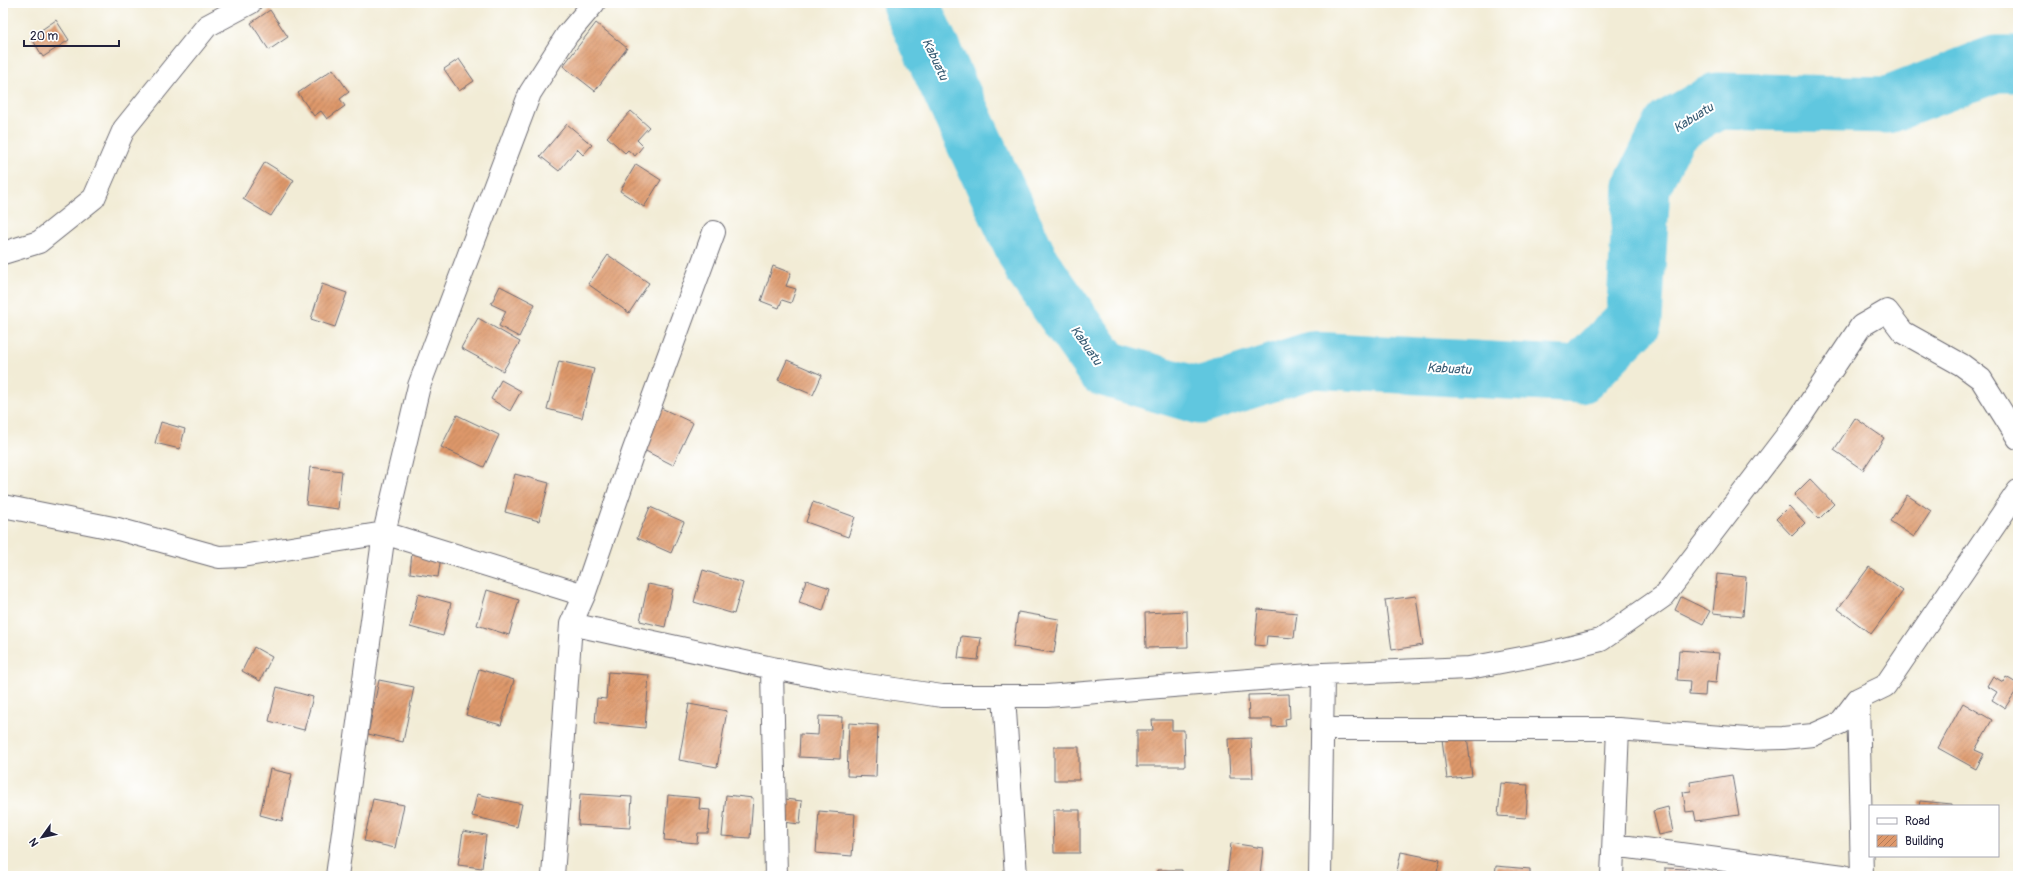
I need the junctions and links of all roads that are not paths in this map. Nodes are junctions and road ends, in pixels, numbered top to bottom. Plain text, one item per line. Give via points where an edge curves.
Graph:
1 (250, 3) edge
2 (594, 3) edge
3 (714, 232) dead end
4 (3, 253) edge
5 (2018, 438) edge
6 (2018, 491) edge
7 (3, 506) edge
8 (384, 533) junction
9 (584, 595) junction
10 (571, 624) junction
11 (772, 668) junction
12 (1323, 674) junction
13 (1004, 696) junction
14 (1858, 699) junction
15 (1322, 729) junction
16 (1618, 729) junction
17 (1614, 846) junction
18 (336, 876) edge
19 (553, 876) edge
20 (776, 876) edge
21 (1016, 876) edge
22 (1320, 876) edge
23 (1612, 876) edge
24 (1843, 876) edge
25 (1862, 876) edge

1 - 4 street via 207,26 134,117 124,130 94,198 39,242
2 - 8 street via 567,35 527,100 419,386
3 - 9 street via 633,452
5 - 12 street via 1981,379 1962,365 1903,332 1887,311 1861,326 1797,422 1664,596 1601,640 1468,668
6 - 14 street via 1885,686
7 - 8 street via 118,529 219,557 242,556
8 - 9 street
8 - 18 street
9 - 10 street
10 - 11 street
10 - 19 street
11 - 13 street via 942,696
11 - 20 street
12 - 13 street via 1047,696
12 - 15 street
13 - 21 street
14 - 16 street via 1840,723 1813,735 1747,739
14 - 25 street
15 - 16 street
15 - 22 street
16 - 17 street
17 - 23 street
17 - 24 street

